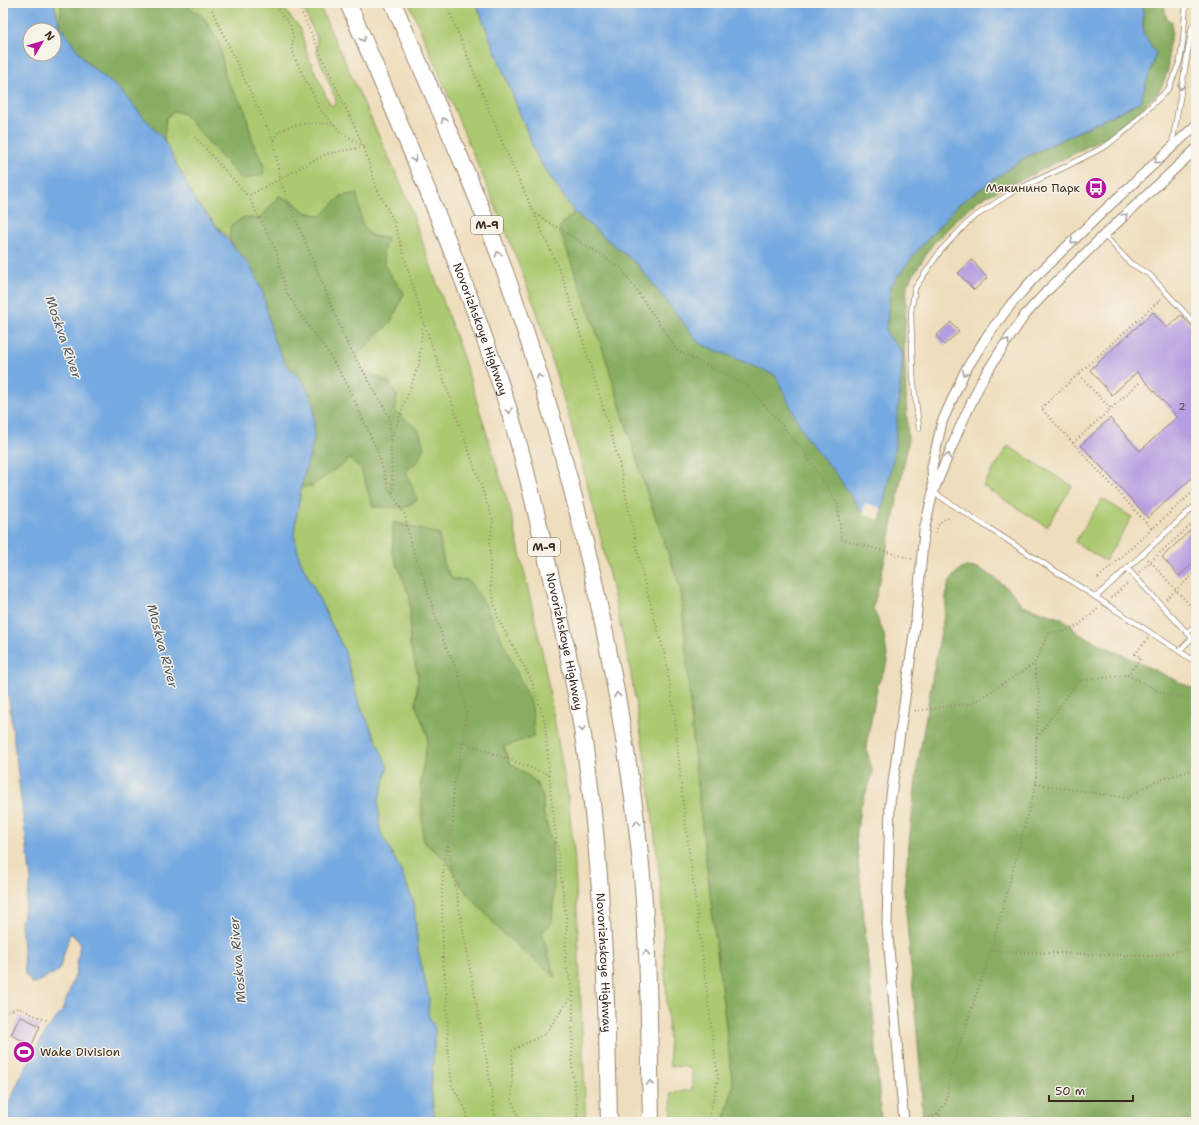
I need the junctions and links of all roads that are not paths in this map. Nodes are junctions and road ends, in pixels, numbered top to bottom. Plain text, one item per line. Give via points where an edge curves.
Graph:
1 (348, 3) edge
2 (393, 3) edge
3 (1186, 3) edge
4 (1196, 23) edge
5 (1196, 49) edge
6 (1196, 70) edge
7 (1196, 125) edge
8 (1171, 148) junction
9 (1196, 148) edge
10 (1104, 235) junction
11 (1196, 325) edge
12 (919, 428) dead end
13 (933, 492) junction
14 (1196, 505) edge
15 (1127, 568) junction
16 (1096, 597) junction
17 (1196, 624) edge
18 (1187, 633) junction
19 (1194, 637) edge
20 (1179, 651) junction
21 (1196, 662) edge
22 (609, 1122) edge
23 (651, 1122) edge
24 (904, 1122) edge

1 -> 22 highway, Novorizhskoye Highway / М-9 via 458,268 506,399 530,487 573,680 586,753 602,906
23 -> 2 highway, М-9 via 644,906 637,822 617,693 596,589 562,455 498,253
3 - 12 lane via 1180,61 1169,88 1129,128 1106,146 1014,191 971,219 942,250 915,288 911,312 913,376
4 -> 8 lane via 1192,27
5 - 6 lane
7 - 8 street
8 -> 13 street via 1034,278 989,333 966,371 942,422 932,467
10 -> 9 street
10 - 11 lane via 1130,263 1150,275
13 -> 10 street via 982,380 1003,347 1047,291
13 - 16 lane
13 - 24 street via 924,530 916,620 890,803 888,925
14 - 15 lane
15 - 16 lane
15 - 18 lane
16 - 20 lane
17 - 18 lane
18 - 19 lane
19 - 20 lane
20 - 21 lane

